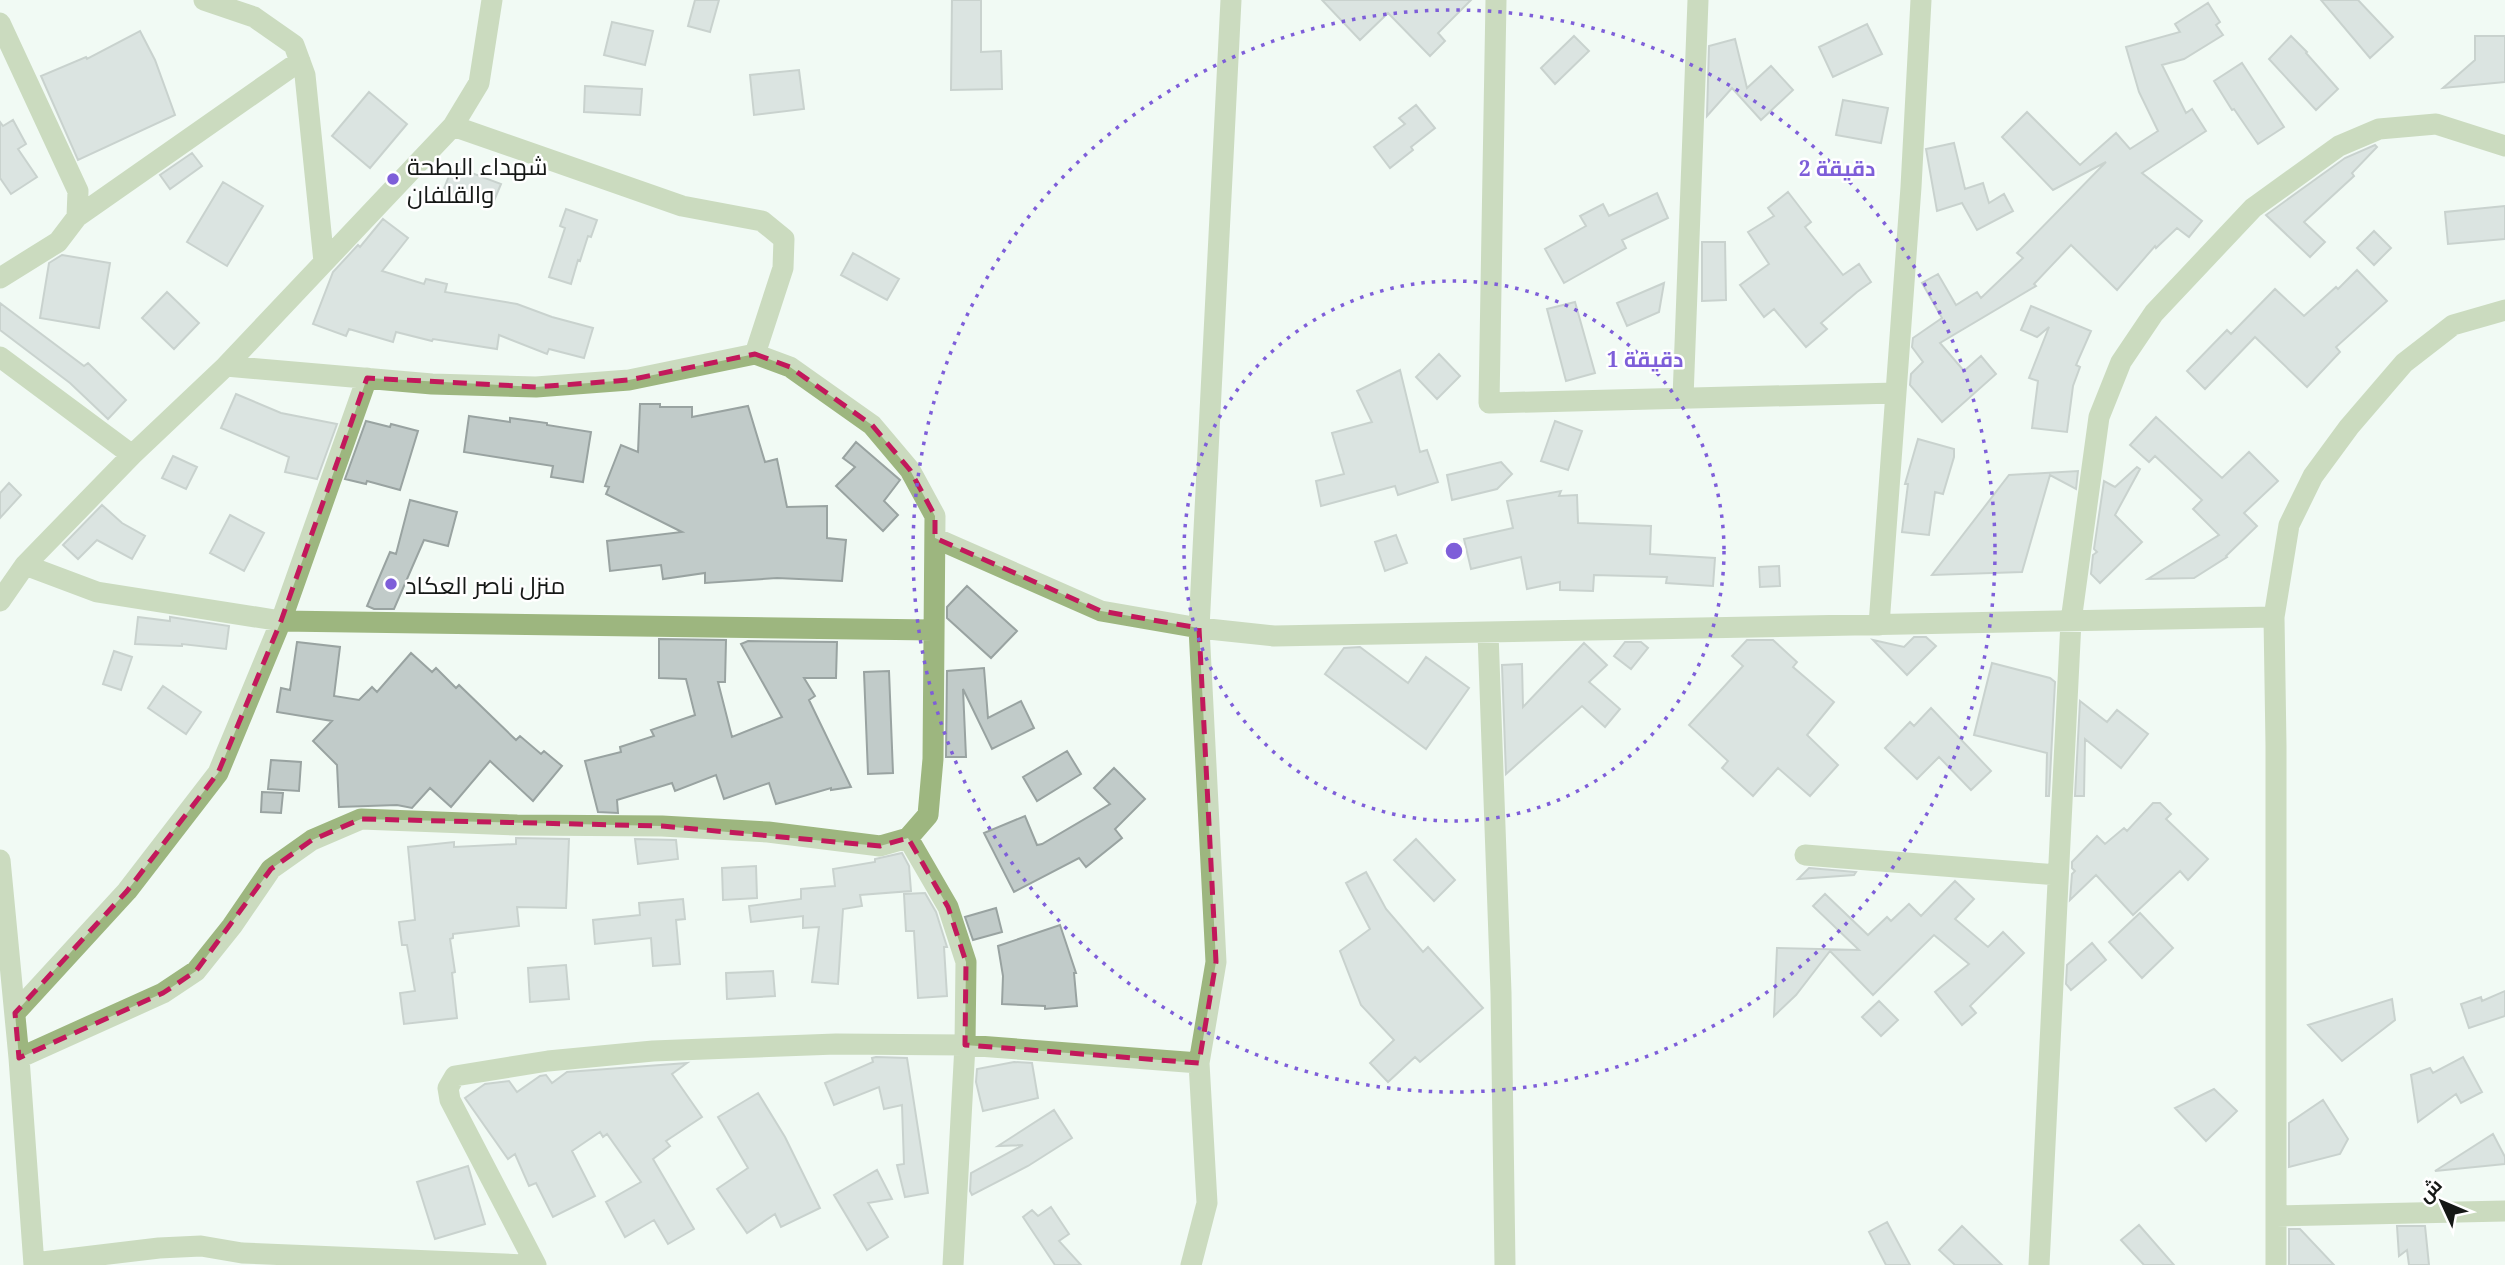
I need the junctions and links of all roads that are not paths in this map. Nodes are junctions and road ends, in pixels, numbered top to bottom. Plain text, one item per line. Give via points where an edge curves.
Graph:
1 (204, 0) edge
2 (492, 0) edge
3 (1231, 0) edge
4 (1496, 0) edge
5 (1698, 0) edge
6 (1921, 0) edge
7 (0, 23) edge
8 (300, 61) junction
9 (453, 126) junction
10 (2505, 146) edge
11 (76, 217) junction
12 (324, 262) junction
13 (0, 278) edge
14 (2505, 310) edge
15 (755, 354) junction
16 (0, 357) edge
17 (226, 366) junction
18 (367, 378) junction
19 (1896, 393) junction
20 (1683, 398) junction
21 (132, 456) junction
22 (935, 538) junction
23 (25, 565) junction
24 (0, 601) edge
25 (2274, 617) junction
26 (281, 621) junction
27 (2071, 621) junction
28 (1879, 625) junction
29 (1199, 628) junction
30 (933, 630) junction
31 (1488, 632) junction
32 (908, 838) junction
33 (1805, 855) dead end
34 (0, 860) edge
35 (2058, 875) junction
36 (15, 1013) junction
37 (965, 1045) junction
38 (19, 1058) junction
39 (1199, 1063) junction
40 (2505, 1211) edge
41 (2276, 1216) junction
42 (243, 1259) edge
43 (34, 1264) edge
44 (525, 1265) edge
45 (536, 1265) edge
46 (953, 1265) edge
47 (1191, 1265) edge
48 (1505, 1265) edge
49 (2039, 1265) edge
50 (2276, 1265) edge

1 - 8 street via 254,17 294,45
2 - 9 street via 479,83
3 - 29 street
4 - 20 street via 1489,403
5 - 20 street
6 - 19 street
7 - 11 street via 78,191
8 - 11 street
8 - 12 street
9 - 12 street
9 - 15 street via 682,206 762,221 784,240 783,268
10 - 27 street via 2436,124 2379,129 2339,146 2253,208 2154,313 2121,362 2099,417
11 - 13 street via 58,242
12 - 17 street
14 - 25 street via 2453,325 2404,363 2348,427 2313,477 2289,525
15 - 18 street via 629,380 536,387
15 - 22 street via 790,367 872,425 910,470 935,516
16 - 21 street
17 - 18 street
17 - 21 street
18 - 26 street
19 - 20 street
19 - 28 street
21 - 23 street
22 - 29 street via 1101,611
22 - 30 street
23 - 24 street
23 - 26 street via 97,592
25 - 27 street
25 - 41 street
26 - 30 street
26 - 36 street via 218,773 127,891
27 - 28 street
27 - 35 street
28 - 31 street
29 - 31 street via 1274,636
29 - 39 street via 1216,962
30 - 32 street via 928,816
31 - 48 street
32 - 37 street via 948,906 965,962
32 - 38 street via 880,846 768,831 360,819 312,840 271,869 196,971 163,993
33 - 35 street
34 - 36 street
35 - 49 street
36 - 38 street
37 - 39 street
37 - 45 street via 653,1051 455,1076 448,1088 450,1100
37 - 46 street
38 - 43 street
39 - 47 street via 1206,1203
40 - 41 street
41 - 50 street
42 - 43 street via 187,1246
42 - 44 street

